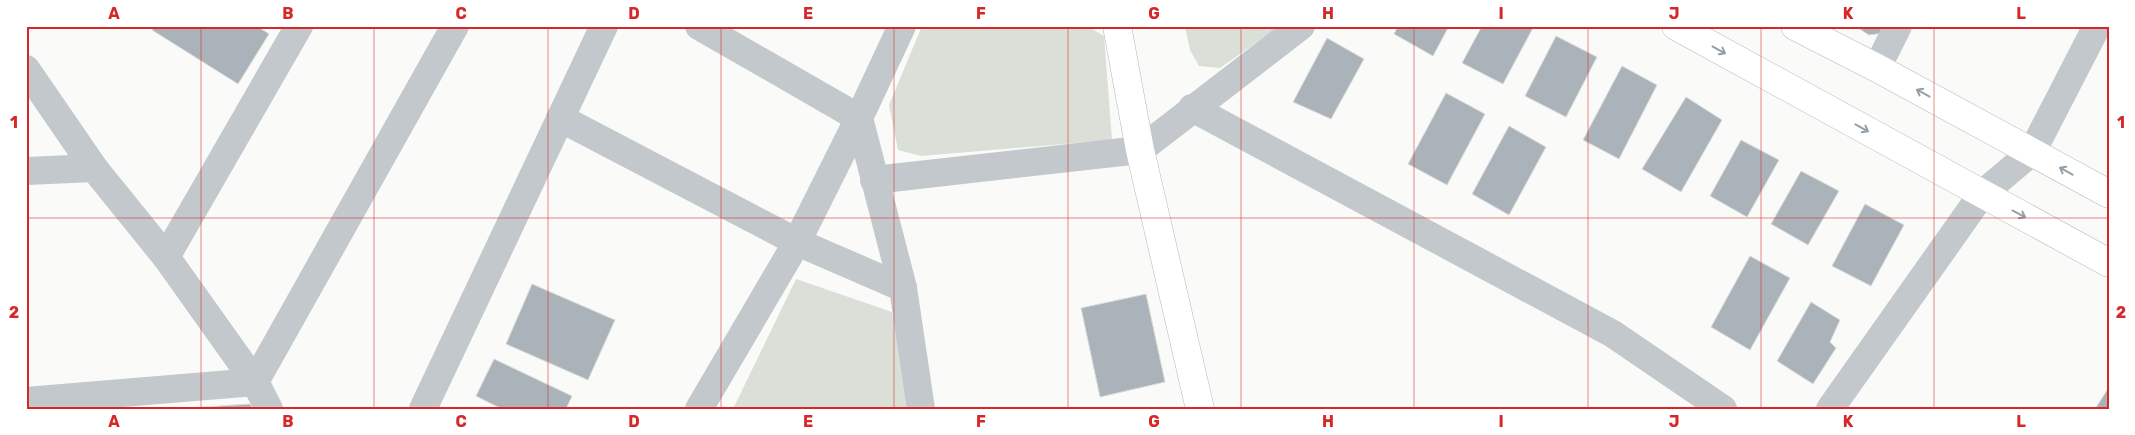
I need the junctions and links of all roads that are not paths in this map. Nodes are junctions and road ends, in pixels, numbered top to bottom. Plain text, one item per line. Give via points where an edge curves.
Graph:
1 (300, 26) edge
2 (455, 26) edge
3 (604, 26) edge
4 (698, 26) edge
5 (902, 26) edge
6 (1117, 26) edge
7 (1301, 26) edge
8 (1676, 26) edge
9 (1795, 26) edge
10 (1898, 26) edge
11 (2097, 26) edge
12 (1877, 68) junction
13 (26, 69) edge
14 (1192, 108) junction
15 (560, 118) junction
16 (858, 118) junction
17 (1140, 150) junction
18 (2032, 152) junction
19 (94, 168) junction
20 (26, 171) edge
21 (874, 180) junction
22 (1982, 194) junction
23 (2109, 194) edge
24 (797, 242) junction
25 (166, 257) junction
26 (2109, 263) edge
27 (903, 288) junction
28 (255, 382) junction
29 (26, 401) edge
30 (268, 409) edge
31 (423, 409) edge
32 (699, 409) edge
33 (921, 409) edge
34 (1200, 409) edge
35 (1723, 409) edge
36 (1830, 409) edge

1 - 25 street
2 - 28 street
3 - 15 street
4 - 16 street
5 - 16 street
6 - 17 street
7 - 14 street
8 -> 22 street
9 - 12 street
10 - 12 street
11 - 18 street
18 -> 12 street
13 - 19 street
14 - 17 street
14 - 35 street via 1613,334
15 - 24 street
15 - 31 street
16 - 21 street
16 - 24 street
17 - 21 street
17 - 34 street
18 - 22 street
23 -> 18 street
19 - 20 street
19 - 25 street
21 - 27 street
22 -> 26 street
22 - 36 street
24 - 27 street
24 - 32 street
25 - 28 street
27 - 33 street
28 - 29 street
28 - 30 street

